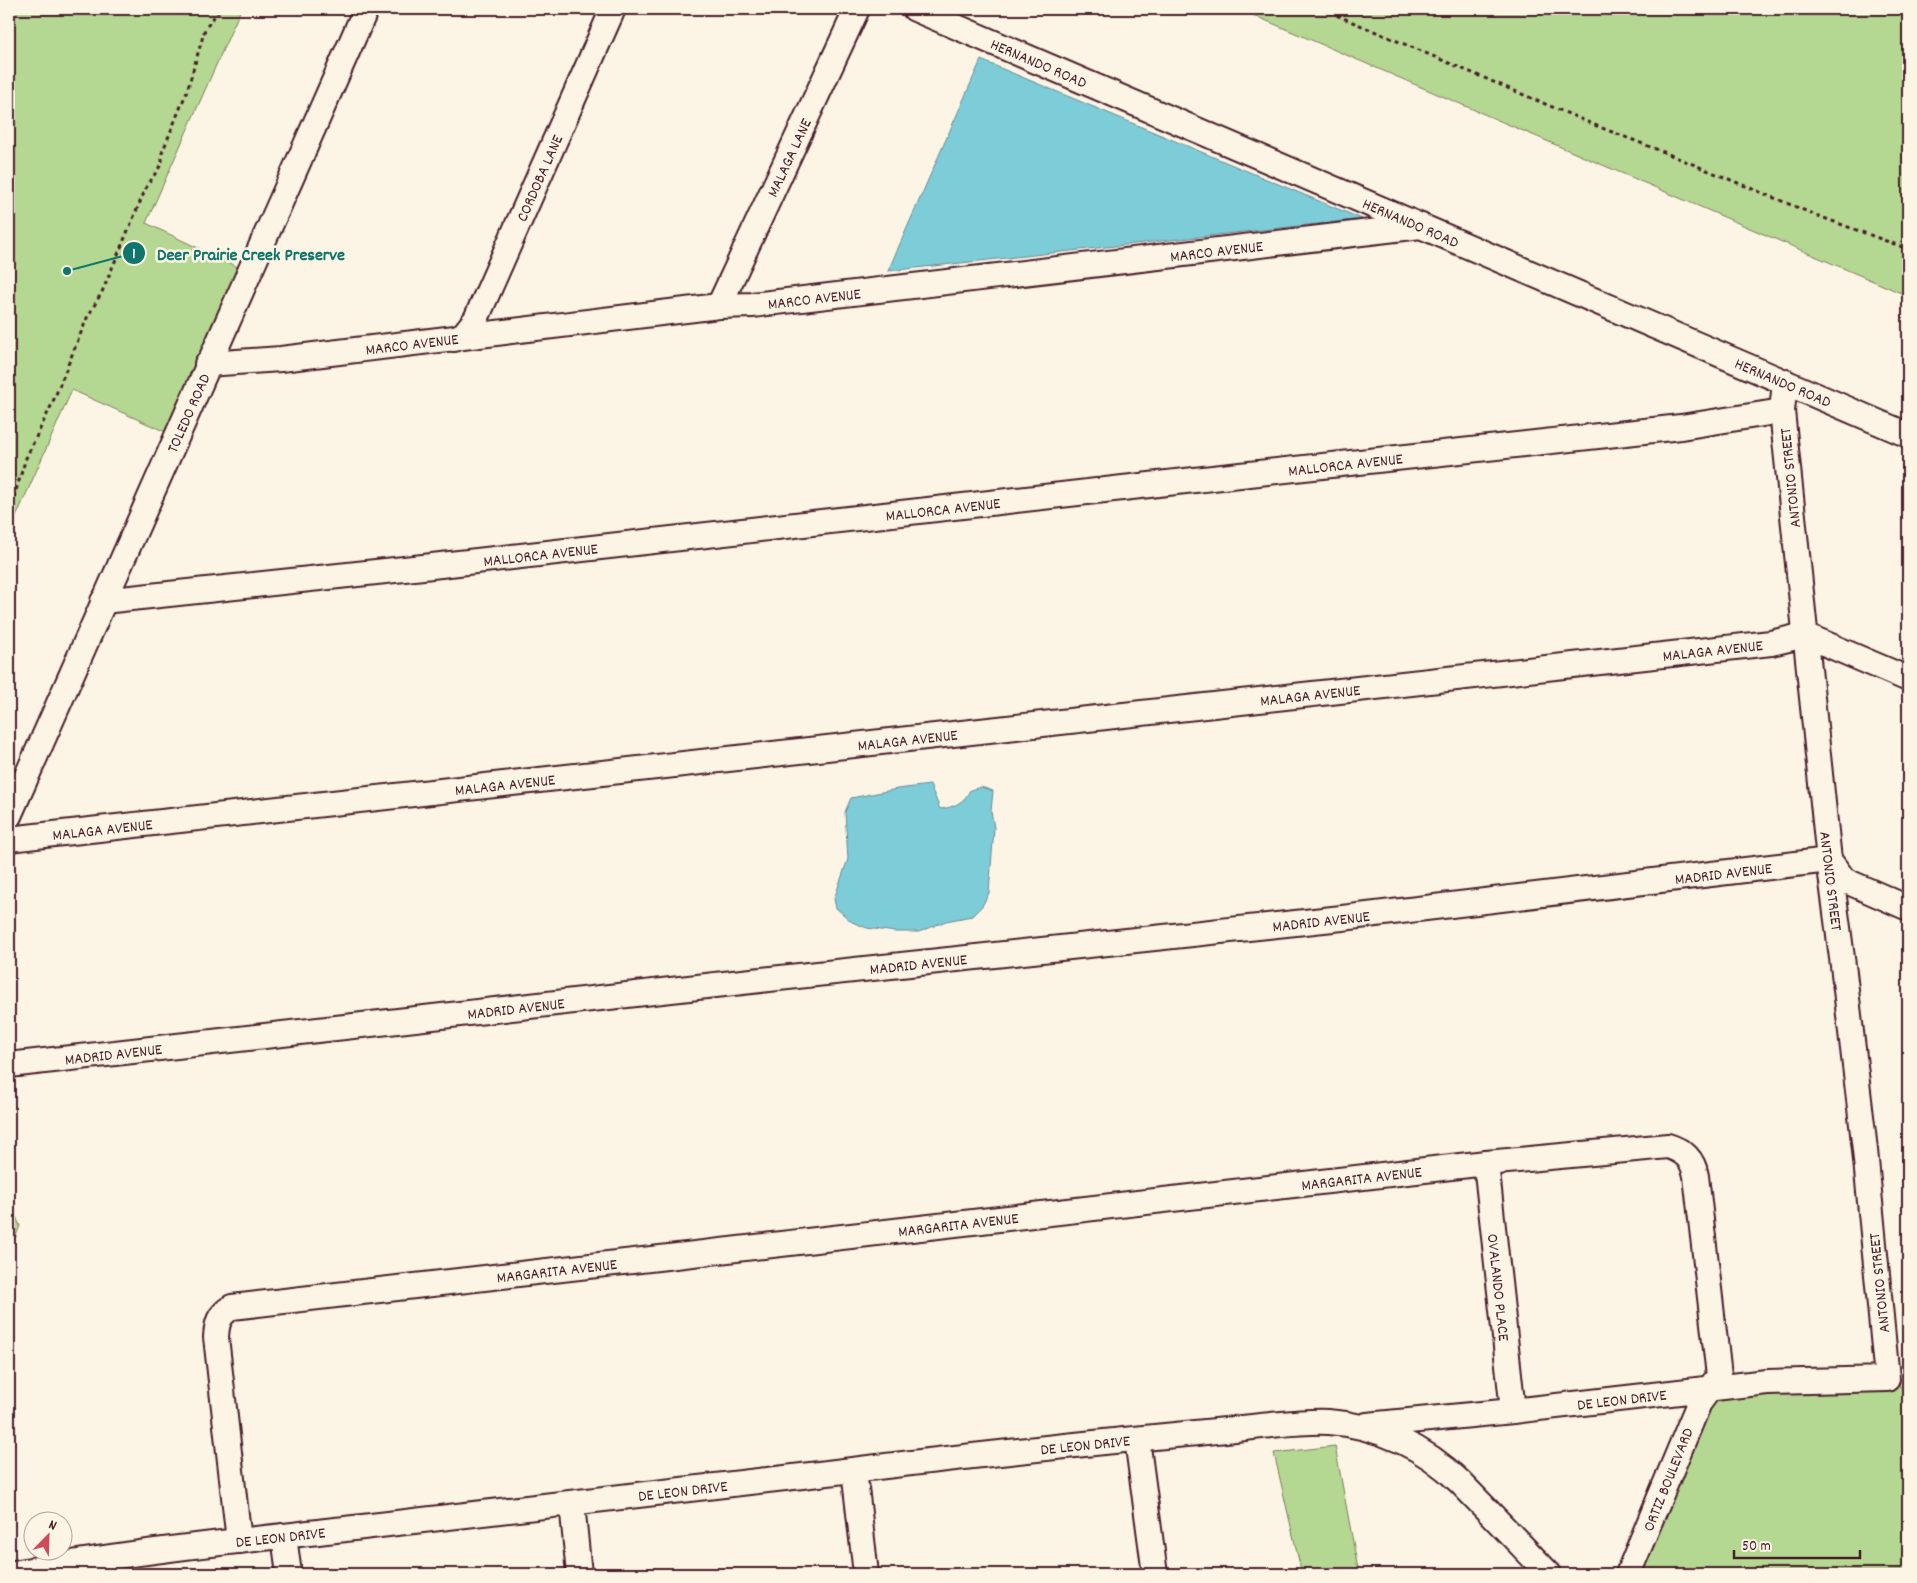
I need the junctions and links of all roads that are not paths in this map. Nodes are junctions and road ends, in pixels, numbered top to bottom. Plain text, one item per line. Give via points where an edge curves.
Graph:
1 (366, 9) edge
2 (613, 9) edge
3 (857, 9) edge
4 (915, 9) edge
5 (1421, 226) junction
6 (720, 306) junction
7 (454, 339) junction
8 (207, 364) junction
9 (1785, 382) junction
10 (1782, 411) junction
11 (1908, 435) edge
12 (103, 601) junction
13 (1805, 635) junction
14 (1908, 679) edge
15 (9, 816) edge
16 (9, 839) edge
17 (1829, 860) junction
18 (1908, 908) edge
19 (9, 1065) edge
20 (1486, 1163) junction
21 (1887, 1379) joint
22 (1710, 1387) junction
23 (1513, 1411) junction
24 (1357, 1426) junction
25 (1137, 1439) junction
26 (854, 1470) junction
27 (572, 1503) junction
28 (284, 1536) junction
29 (239, 1541) junction
30 (9, 1574) edge
31 (289, 1574) edge
32 (579, 1574) edge
33 (866, 1574) edge
34 (1155, 1574) edge
35 (1549, 1574) edge
36 (1628, 1574) edge

1 - 8 street, TOLEDO ROAD
2 - 7 street, CORDOBA LANE via 476,319 471,328
3 - 6 street, MALAGA LANE
4 - 5 street, HERNANDO ROAD
5 - 6 street, MARCO AVENUE via 762,304
5 - 9 street, HERNANDO ROAD
6 - 7 street, MARCO AVENUE
7 - 8 street, MARCO AVENUE
8 - 12 street, TOLEDO ROAD
9 - 10 street, ANTONIO STREET
9 - 11 street, HERNANDO ROAD
10 - 12 street, MALLORCA AVENUE via 1681,427
10 - 13 street, ANTONIO STREET
12 - 15 street, TOLEDO ROAD
13 - 14 street
13 - 16 street, MALAGA AVENUE via 1771,643
13 - 17 street, ANTONIO STREET
17 - 18 street via 1844,880
17 - 19 street, MADRID AVENUE via 1342,918
17 - 21 street, ANTONIO STREET via 1865,1150
20 - 22 street, MARGARITA AVENUE via 1668,1146 1689,1158 1696,1176 1719,1376
20 - 23 street, OVALANDO PLACE
20 - 29 street, MARGARITA AVENUE via 232,1307 223,1312 217,1322 216,1337
21 - 22 street, DE LEON DRIVE
22 - 23 street, DE LEON DRIVE
22 - 36 street, ORTIZ BOULEVARD via 1699,1403
23 - 24 street, DE LEON DRIVE
24 - 25 street, DE LEON DRIVE via 1298,1423
24 - 35 street, DE LEON DRIVE via 1407,1444 1447,1469
25 - 26 street, DE LEON DRIVE
25 - 34 street
26 - 27 street, DE LEON DRIVE
26 - 33 street
27 - 28 street, DE LEON DRIVE
27 - 32 street
28 - 29 street, DE LEON DRIVE
28 - 31 street
29 - 30 street, DE LEON DRIVE via 67,1563

